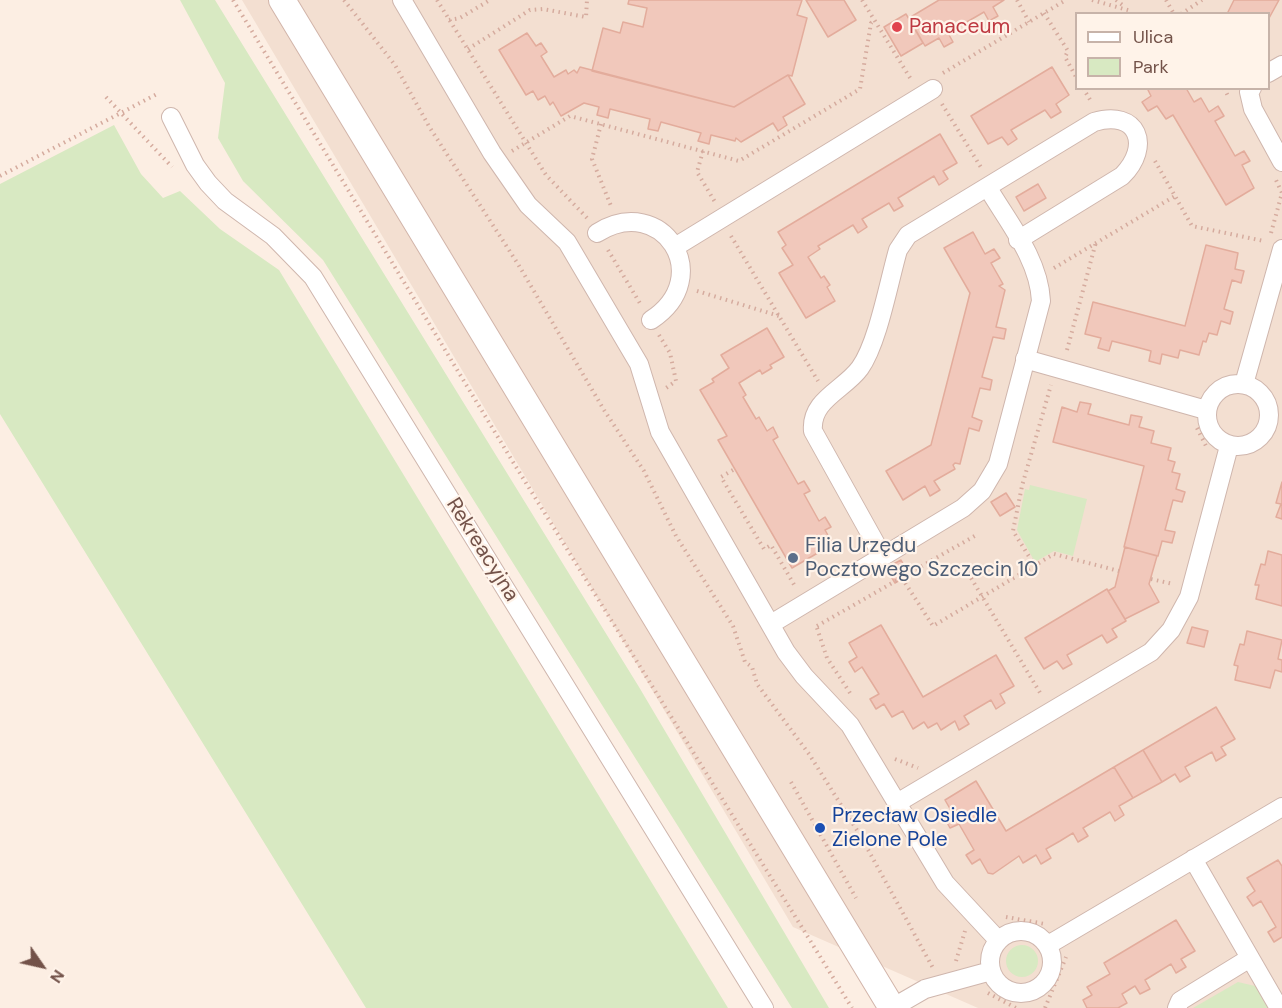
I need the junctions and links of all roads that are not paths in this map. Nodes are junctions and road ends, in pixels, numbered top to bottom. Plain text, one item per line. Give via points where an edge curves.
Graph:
1 (282, 0) edge
2 (402, 0) edge
3 (931, 87) road end
4 (1251, 90) edge
5 (171, 117) dead end
6 (1278, 169) edge
7 (990, 186) junction
8 (597, 233) dead end
9 (1018, 240) junction
10 (675, 247) junction
11 (1282, 249) edge
12 (651, 320) dead end
13 (1025, 359) junction
14 (1244, 384) junction
15 (1200, 415) junction
16 (1275, 426) edge
17 (1229, 446) junction
18 (882, 555) junction
19 (771, 624) junction
20 (897, 803) junction
21 (1282, 807) edge
22 (1193, 859) junction
23 (998, 940) junction
24 (1048, 945) junction
25 (1250, 958) junction
26 (991, 971) junction
27 (1034, 999) edge
28 (764, 1008) edge
29 (892, 1008) edge
30 (1176, 1008) edge
31 (1279, 1008) edge

1 - 29 street
2 - 19 street via 496,160 528,205 559,233 573,252 639,364 660,432
3 - 10 street
4 - 6 street via 1253,109
5 - 28 street, Rekreacyjna via 208,183 225,201 273,236 313,277
7 - 9 street
7 - 9 street via 1094,122 1119,119 1130,126 1140,143 1138,156 1122,176
7 - 18 street via 908,235 898,250 868,354 849,380 816,411 812,422 813,431
8 - 10 street via 618,222 644,223 656,228
9 - 13 street via 1040,281 1041,301
10 - 12 street via 681,266 680,286 674,300
11 - 14 street
13 - 15 street
13 - 18 street via 998,464 982,491 963,508
14 - 15 street via 1234,383 1216,392
14 - 16 street via 1254,388 1267,404
15 - 17 street via 1221,442
16 - 17 street via 1248,445
17 - 20 street via 1189,597 1171,630 1151,652
18 - 19 street
19 - 20 street via 804,676 850,725
20 - 23 street via 974,924
21 - 22 street
22 - 24 street
22 - 25 street
23 - 24 street via 1025,930
23 - 26 street via 990,958
24 - 27 street via 1052,971
25 - 30 street via 1180,1000
25 - 31 street
26 - 27 street via 1008,991
26 - 29 street via 935,976 925,989

